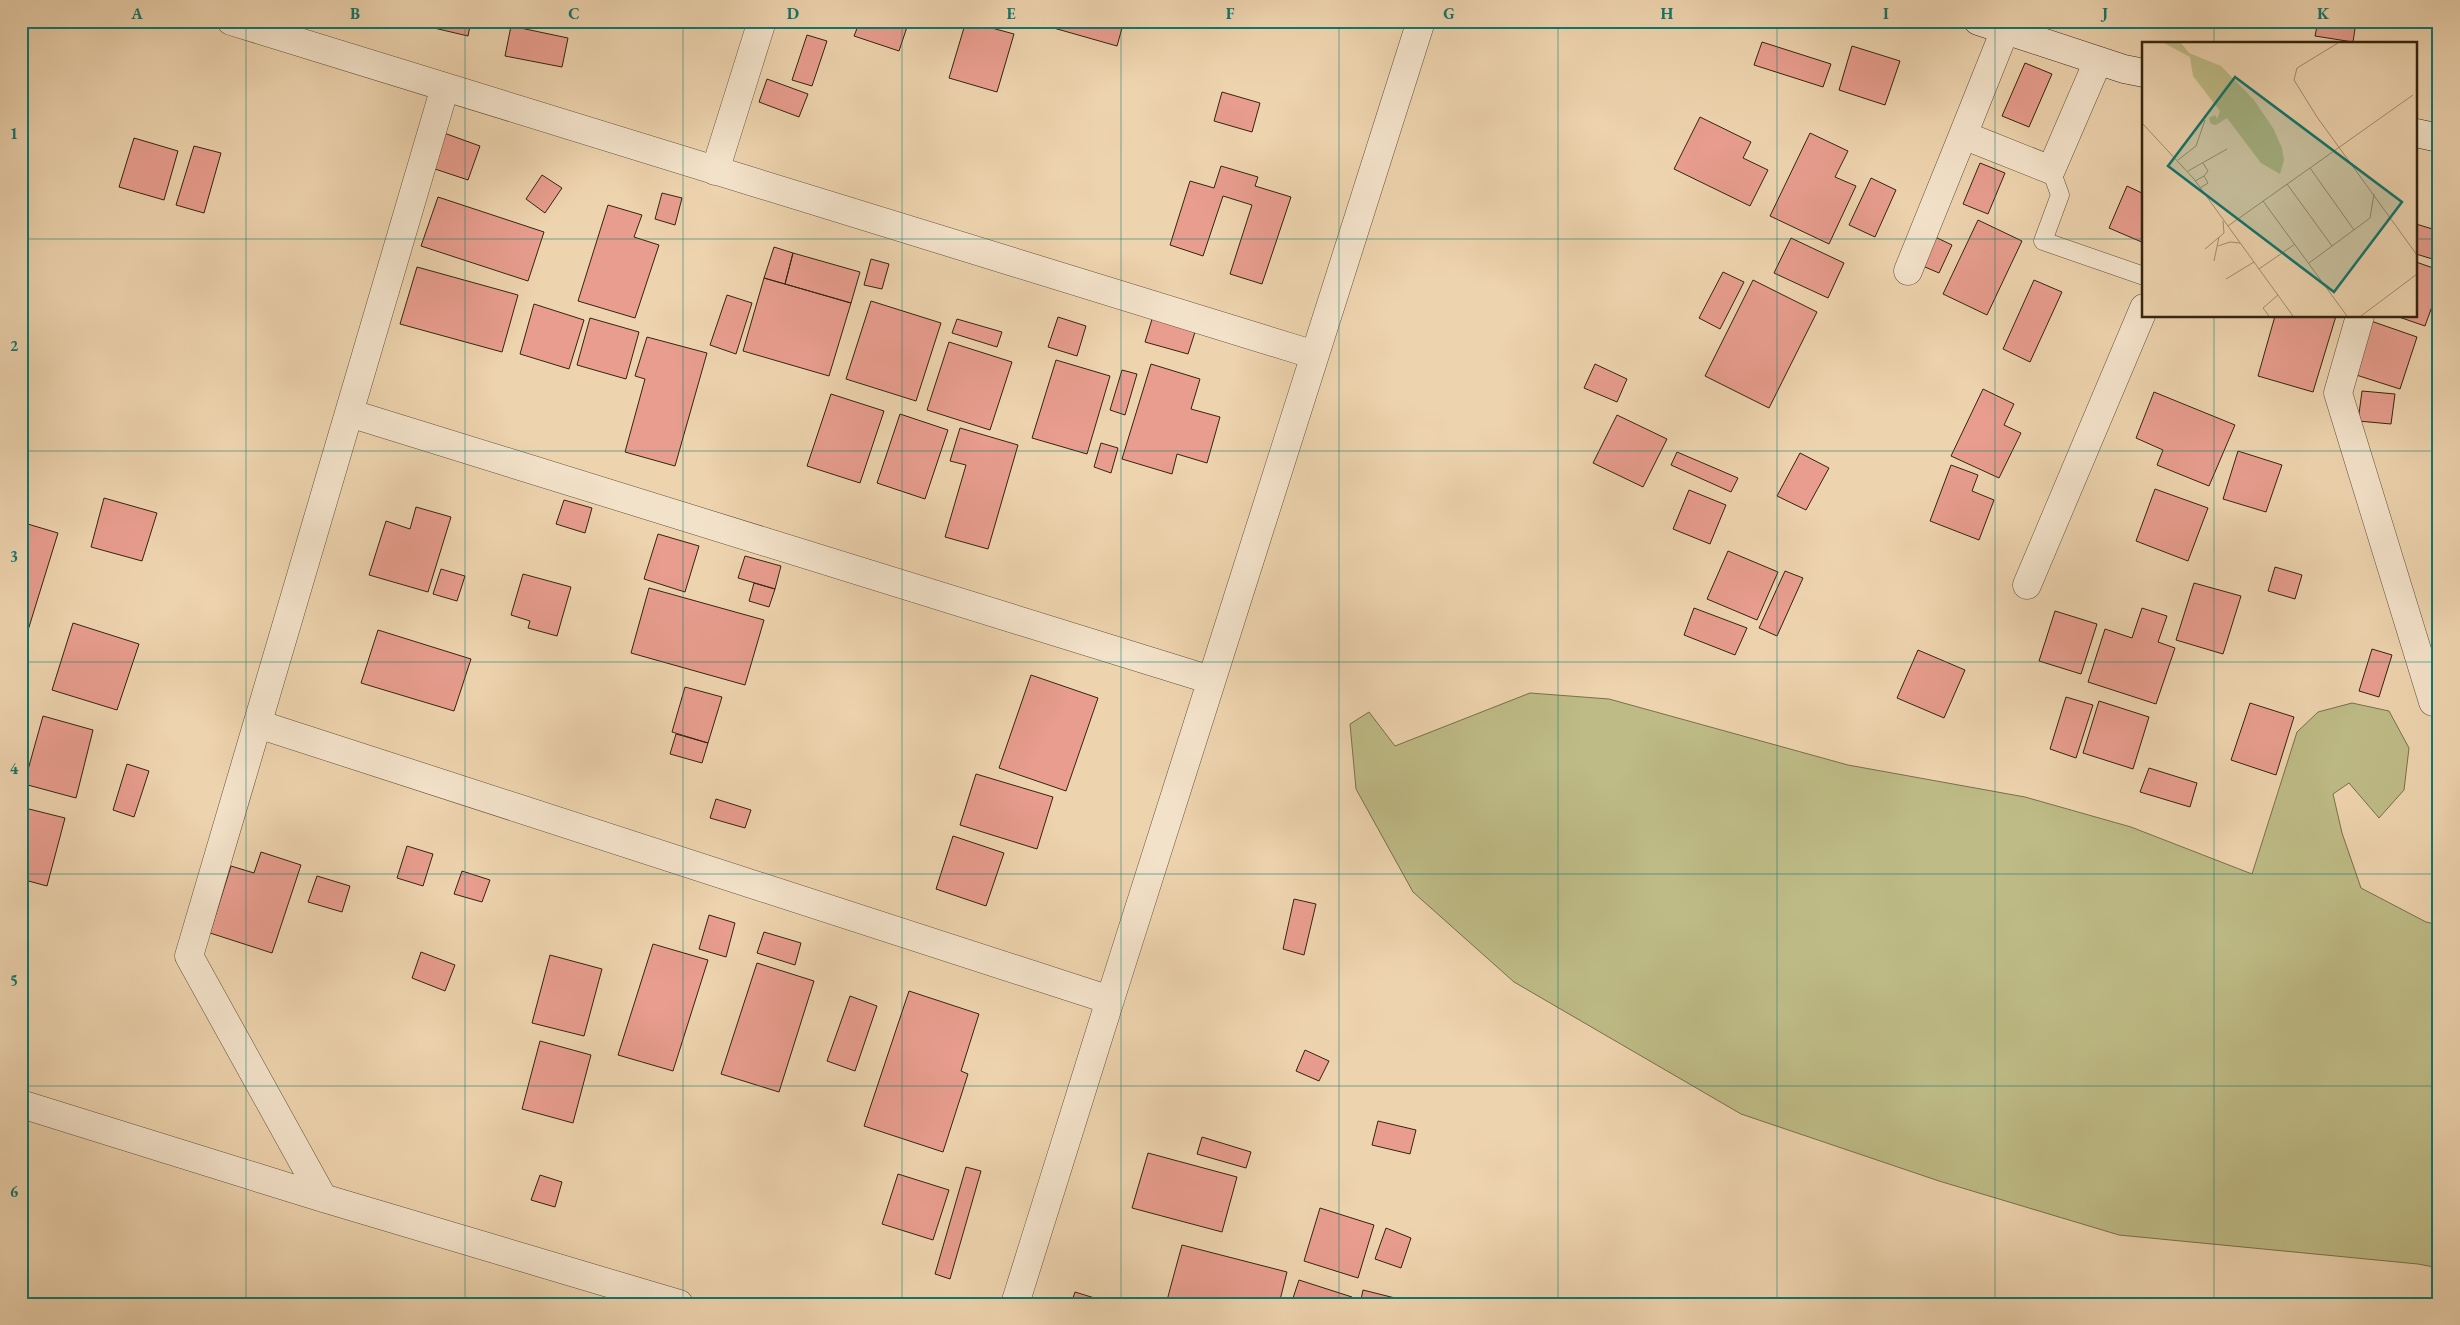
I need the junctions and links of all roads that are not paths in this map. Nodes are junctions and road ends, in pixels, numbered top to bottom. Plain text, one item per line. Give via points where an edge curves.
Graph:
1 (231, 21) edge
2 (762, 21) edge
3 (1421, 21) edge
4 (1978, 21) edge
5 (2005, 30) junction
6 (2098, 60) junction
7 (2142, 72) edge
8 (445, 87) junction
9 (2418, 133) edge
10 (1964, 135) junction
11 (2439, 138) edge
12 (2051, 170) junction
13 (715, 171) junction
14 (1908, 271) dead end
15 (2142, 275) edge
16 (2142, 313) edge
17 (2359, 318) edge
18 (1315, 355) junction
19 (350, 413) junction
20 (2027, 586) dead end
21 (1211, 680) junction
22 (2433, 702) dead end
23 (258, 724) junction
24 (1110, 1000) junction
25 (21, 1104) edge
26 (323, 1198) junction
27 (679, 1304) edge
28 (1016, 1304) edge

1 - 8 street
2 - 13 street
3 - 18 street
4 - 5 street
5 - 6 street
5 - 10 street
6 - 7 street
6 - 12 street
8 - 13 street
8 - 19 street
9 - 11 street
10 - 12 street
10 - 14 street
12 - 15 lane via 2060,195 2043,241
13 - 18 street
16 - 20 street
17 - 22 street via 2338,393
18 - 21 street
19 - 21 street
19 - 23 street
21 - 24 street
23 - 24 street
23 - 26 street via 189,956
24 - 28 street
25 - 26 street
26 - 27 street

